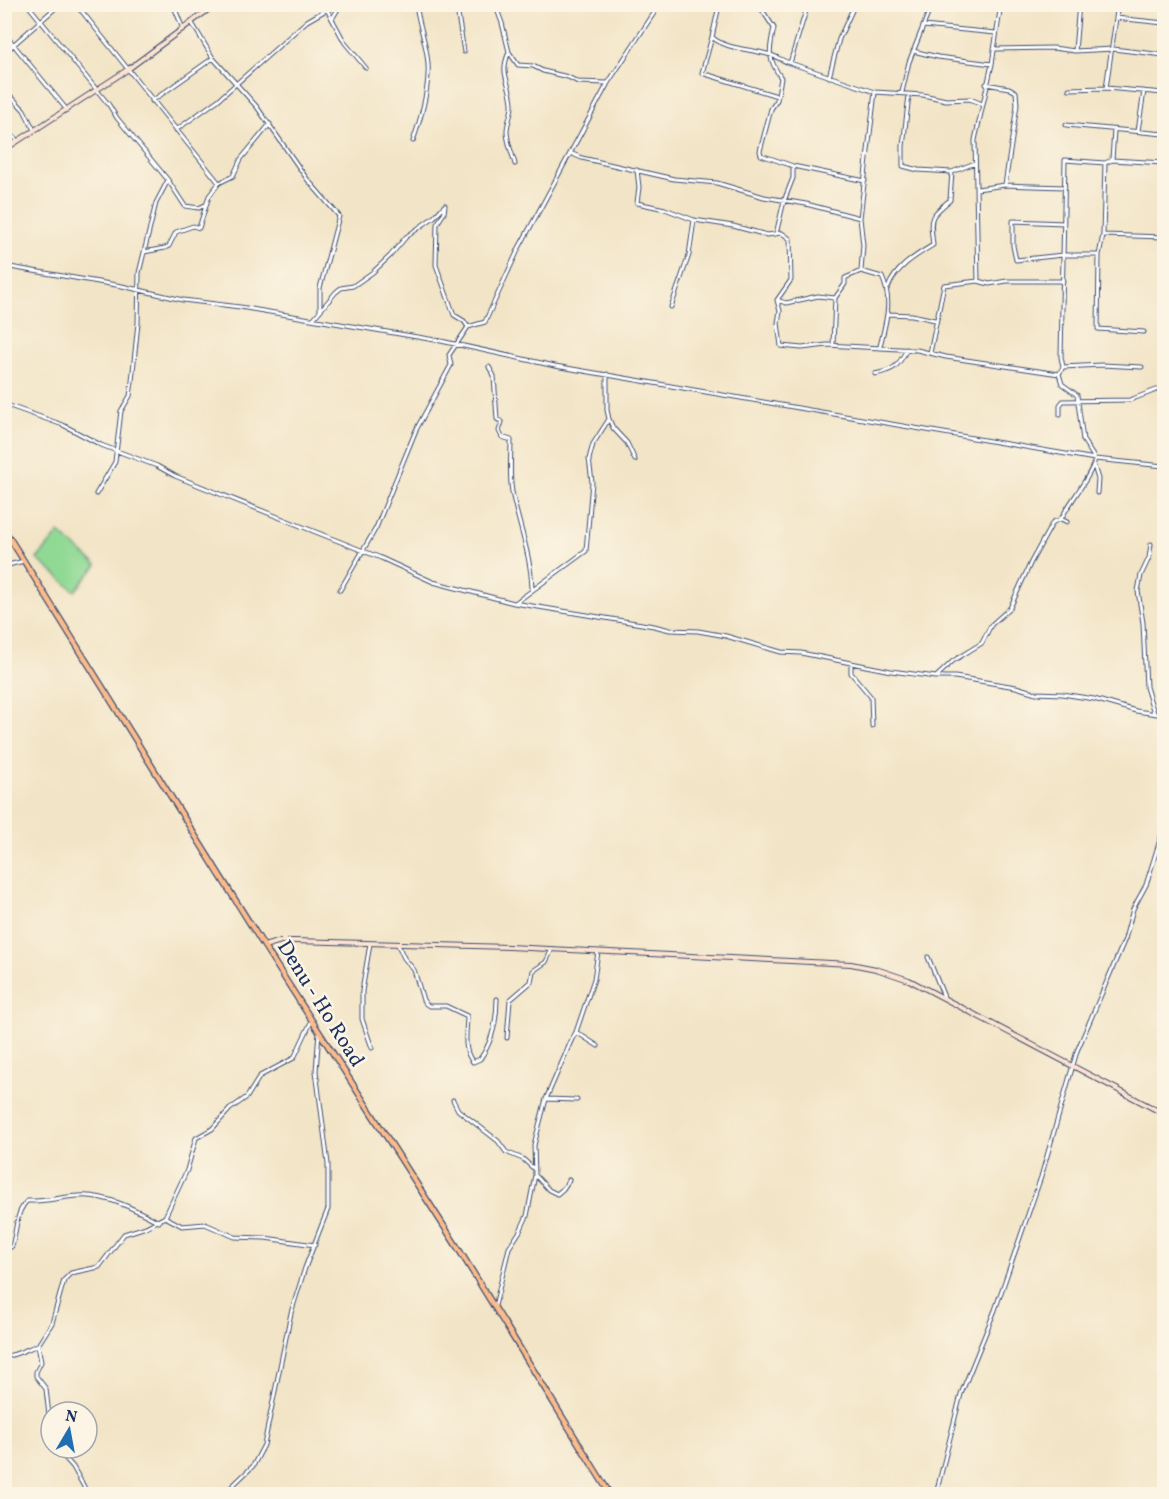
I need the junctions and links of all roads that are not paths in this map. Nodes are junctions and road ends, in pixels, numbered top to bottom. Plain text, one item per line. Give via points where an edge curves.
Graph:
1 (27, 4) edge
2 (60, 4) edge
3 (76, 4) edge
4 (88, 4) edge
5 (173, 4) edge
6 (216, 4) edge
7 (324, 4) edge
8 (341, 4) edge
9 (416, 4) edge
10 (458, 4) edge
11 (495, 4) edge
12 (660, 4) edge
13 (717, 4) edge
14 (758, 4) edge
15 (808, 4) edge
16 (855, 4) edge
17 (932, 4) edge
18 (1001, 4) edge
19 (1079, 4) edge
20 (1118, 4) edge
21 (81, 10) junction
22 (326, 10) junction
23 (1116, 18) junction
24 (332, 19) junction
25 (41, 23) junction
26 (192, 23) junction
27 (1164, 23) edge
28 (923, 26) junction
29 (183, 29) junction
30 (4, 33) edge
31 (996, 33) junction
32 (712, 37) junction
33 (14, 45) junction
34 (994, 49) junction
35 (1113, 49) junction
36 (913, 51) junction
37 (1075, 51) junction
38 (464, 52) dead end
39 (509, 52) junction
40 (4, 53) edge
41 (769, 54) junction
42 (1164, 55) edge
43 (213, 58) junction
44 (790, 63) junction
45 (992, 64) junction
46 (366, 68) dead end
47 (127, 70) junction
48 (828, 77) junction
49 (237, 83) junction
50 (608, 83) junction
51 (986, 84) junction
52 (1106, 88) junction
53 (4, 89) edge
54 (1069, 89) dead end
55 (98, 90) junction
56 (1144, 91) junction
57 (875, 92) junction
58 (902, 92) junction
59 (1164, 93) edge
60 (909, 95) junction
61 (777, 96) junction
62 (152, 101) junction
63 (982, 104) junction
64 (67, 110) junction
65 (270, 124) junction
66 (1066, 125) dead end
67 (4, 128) edge
68 (34, 130) junction
69 (176, 130) junction
70 (1113, 130) junction
71 (1138, 132) junction
72 (1164, 134) edge
73 (18, 141) junction
74 (413, 141) dead end
75 (4, 150) edge
76 (570, 153) junction
77 (1112, 160) junction
78 (975, 163) junction
79 (1105, 163) junction
80 (1164, 163) edge
81 (515, 164) dead end
82 (793, 166) junction
83 (637, 170) junction
84 (952, 172) junction
85 (168, 180) junction
86 (865, 181) junction
87 (219, 183) junction
88 (1005, 185) junction
89 (1065, 187) junction
90 (977, 189) junction
91 (784, 201) junction
92 (206, 204) junction
93 (860, 218) junction
94 (694, 220) junction
95 (1064, 223) junction
96 (777, 234) junction
97 (1103, 235) junction
98 (1164, 237) edge
99 (144, 252) junction
100 (1063, 255) junction
101 (1099, 255) junction
102 (4, 266) edge
103 (861, 271) junction
104 (978, 280) junction
105 (1063, 281) junction
106 (888, 288) junction
107 (138, 290) junction
108 (835, 298) junction
109 (777, 300) junction
110 (671, 308) dead end
111 (320, 311) junction
112 (888, 314) junction
113 (312, 320) junction
114 (935, 320) junction
115 (468, 327) junction
116 (1144, 332) dead end
117 (456, 344) junction
118 (833, 345) junction
119 (880, 346) junction
120 (907, 349) junction
121 (930, 353) junction
122 (489, 367) dead end
123 (1064, 367) junction
124 (1142, 367) dead end
125 (607, 374) junction
126 (875, 375) dead end
127 (1059, 375) junction
128 (1159, 389) dead end
129 (1079, 401) junction
130 (4, 404) edge
131 (1060, 415) dead end
132 (609, 419) junction
133 (116, 451) junction
134 (1095, 459) junction
135 (635, 460) dead end
136 (1094, 464) junction
137 (1164, 466) edge
138 (96, 494) dead end
139 (1097, 494) dead end
140 (1061, 519) junction
141 (1067, 522) dead end
142 (4, 529) edge
143 (1151, 544) dead end
144 (363, 550) junction
145 (24, 561) junction
146 (4, 566) edge
147 (340, 590) dead end
148 (532, 590) junction
149 (514, 603) junction
150 (851, 663) junction
151 (936, 677) junction
152 (1154, 713) junction
153 (1164, 715) edge
154 (872, 726) dead end
155 (1164, 827) edge
156 (370, 944) junction
157 (399, 945) junction
158 (264, 946) junction
159 (552, 949) junction
160 (598, 952) junction
161 (928, 957) dead end
162 (944, 997) junction
163 (497, 999) dead end
164 (312, 1020) junction
165 (319, 1032) junction
166 (576, 1032) junction
167 (507, 1038) dead end
168 (598, 1046) dead end
169 (372, 1048) dead end
170 (1073, 1065) junction
171 (546, 1099) junction
172 (453, 1100) dead end
173 (577, 1100) dead end
174 (1164, 1114) edge
175 (535, 1173) junction
176 (569, 1180) dead end
177 (165, 1217) junction
178 (159, 1222) junction
179 (315, 1245) junction
180 (4, 1252) edge
181 (494, 1308) junction
182 (38, 1345) junction
183 (4, 1356) edge
184 (47, 1400) edge
185 (67, 1460) edge
186 (88, 1494) edge
187 (224, 1494) edge
188 (610, 1494) edge
189 (936, 1494) edge

1 - 25 street
2 - 25 street
3 - 21 street
4 - 21 street
5 - 29 street
6 - 26 street
7 - 22 street
8 - 24 street
9 - 74 street via 428,75
10 - 38 street
11 - 39 street
12 - 50 street
13 - 32 street
14 - 41 street via 774,28
15 - 44 street
16 - 48 street
17 - 28 street
18 - 31 street
19 - 37 street
20 - 23 street
21 - 47 street
22 - 24 street
22 - 49 street via 307,21
23 - 27 street
23 - 35 street
24 - 46 street via 345,43
25 - 33 street
25 - 55 street
26 - 29 street
26 - 43 street
28 - 31 street
28 - 36 street
29 - 47 street
30 - 33 street
31 - 34 street
32 - 41 street via 731,46
32 - 61 street via 702,72
33 - 40 street
33 - 64 street
34 - 37 street
34 - 45 street
35 - 37 street
35 - 42 street
35 - 52 street
36 - 45 street
36 - 58 street
39 - 50 street via 518,65 533,66 578,82
39 - 81 street via 504,64 512,107 507,130
41 - 44 street
41 - 61 street via 781,78
43 - 49 street
43 - 62 street
44 - 48 street
45 - 51 street
47 - 55 street
47 - 62 street
48 - 57 street
49 - 65 street
49 - 69 street
50 - 76 street
51 - 63 street
51 - 88 street via 1016,92
52 - 54 street
52 - 56 street
53 - 68 street via 24,110
55 - 64 street
55 - 85 street
56 - 59 street
56 - 71 street
57 - 58 street
57 - 86 street
58 - 60 street
60 - 63 street via 970,99
60 - 84 street via 903,166
61 - 82 street via 760,151 761,155
62 - 69 street
63 - 78 street
64 - 68 street
65 - 87 street via 232,176
65 - 111 street via 307,179 339,216 320,288
66 - 70 street
67 - 73 street
68 - 73 street
69 - 87 street
70 - 71 street
70 - 77 street
71 - 72 street
73 - 75 street
76 - 83 street
76 - 115 street via 484,322
77 - 79 street
77 - 80 street
78 - 84 street
78 - 90 street
79 - 89 street via 1065,160
79 - 97 street
82 - 86 street
82 - 91 street
83 - 91 street via 717,183
83 - 94 street via 637,203
84 - 106 street via 950,200 933,214 933,245 906,262
85 - 92 street via 185,206 199,208
85 - 99 street via 156,203
86 - 93 street
87 - 92 street
88 - 89 street
88 - 90 street
89 - 95 street
90 - 104 street
91 - 93 street
91 - 96 street
92 - 99 street via 199,228 176,232 169,246
93 - 103 street
94 - 96 street
94 - 110 street via 689,255
95 - 100 street
95 - 100 street via 1013,221 1016,260
96 - 109 street via 790,239 791,280
97 - 98 street
97 - 101 street
99 - 107 street
100 - 101 street
100 - 105 street
101 - 116 street via 1098,329
102 - 107 street
103 - 106 street via 882,276
103 - 108 street via 845,278
104 - 105 street via 989,284
104 - 114 street via 944,285
105 - 123 street
106 - 112 street
107 - 113 street
107 - 133 street via 130,396 121,411
108 - 109 street via 818,296 786,303
108 - 118 street
109 - 118 street via 781,346
111 - 113 street
111 - 115 street via 341,288 353,286 373,272 406,237 445,205 437,224 436,265 454,315
112 - 114 street
112 - 119 street
113 - 117 street
114 - 121 street
115 - 117 street
117 - 125 street
117 - 144 street via 449,355 451,365 416,430 376,528
118 - 119 street
119 - 120 street
120 - 121 street
120 - 126 street via 891,371
121 - 127 street
122 - 148 street via 494,376 497,419 502,422 500,431 502,437 511,440 510,475 532,567
123 - 124 street
123 - 127 street
125 - 132 street
125 - 134 street
127 - 129 street via 1062,384
128 - 129 street via 1130,400
129 - 131 street via 1063,401 1059,405
129 - 134 street via 1083,440
130 - 133 street via 63,424
132 - 135 street
132 - 148 street via 593,444 589,459 592,482 586,551
133 - 138 street via 116,462
133 - 144 street
134 - 136 street
134 - 137 street
136 - 139 street
136 - 140 street
140 - 141 street
140 - 151 street via 1053,522 1030,562 1010,608 991,625 982,643
142 - 145 main road, Denu - Ho Road
143 - 152 street via 1138,591 1146,687
144 - 147 street
144 - 149 street via 433,582
145 - 146 street
145 - 158 main road, Denu - Ho Road
148 - 149 street
149 - 150 street via 670,630 698,631 781,652
150 - 151 street
150 - 154 street via 851,673 871,697
151 - 152 street via 1094,699
152 - 153 street
155 - 170 street via 1146,885 1133,909 1125,939
156 - 157 street
156 - 158 street via 282,941
156 - 169 street via 362,1019
157 - 159 street
157 - 163 street via 414,970 426,1004 446,1006 467,1016 464,1030 472,1062 480,1059 490,1042
158 - 164 main road, Denu - Ho Road
159 - 160 street
159 - 167 street via 546,962 533,971 531,982 510,1000
160 - 162 street via 851,964 893,974
160 - 166 street via 592,986
161 - 162 street
162 - 170 street
164 - 165 main road, Denu - Ho Road
164 - 177 street via 294,1058 260,1076 247,1097 212,1129 196,1138 188,1170
165 - 179 street via 316,1071 329,1197
165 - 181 main road, Denu - Ho Road
166 - 168 street
166 - 171 street
170 - 174 street
170 - 189 street via 1041,1177 961,1394
171 - 173 street
171 - 175 street via 534,1145
172 - 175 street via 458,1110 498,1141 506,1152 531,1164
175 - 176 street via 557,1194
175 - 181 street via 527,1216 509,1248
177 - 178 street
177 - 179 street via 182,1226 205,1224 235,1237
178 - 180 street via 138,1210 88,1196 27,1201 17,1219 12,1246
178 - 182 street via 124,1234 99,1267 67,1275 52,1323
179 - 187 street via 291,1313 264,1445 253,1466
181 - 188 main road, Denu - Ho Road
182 - 183 street
182 - 184 street via 41,1362 36,1376 46,1389
185 - 186 street

